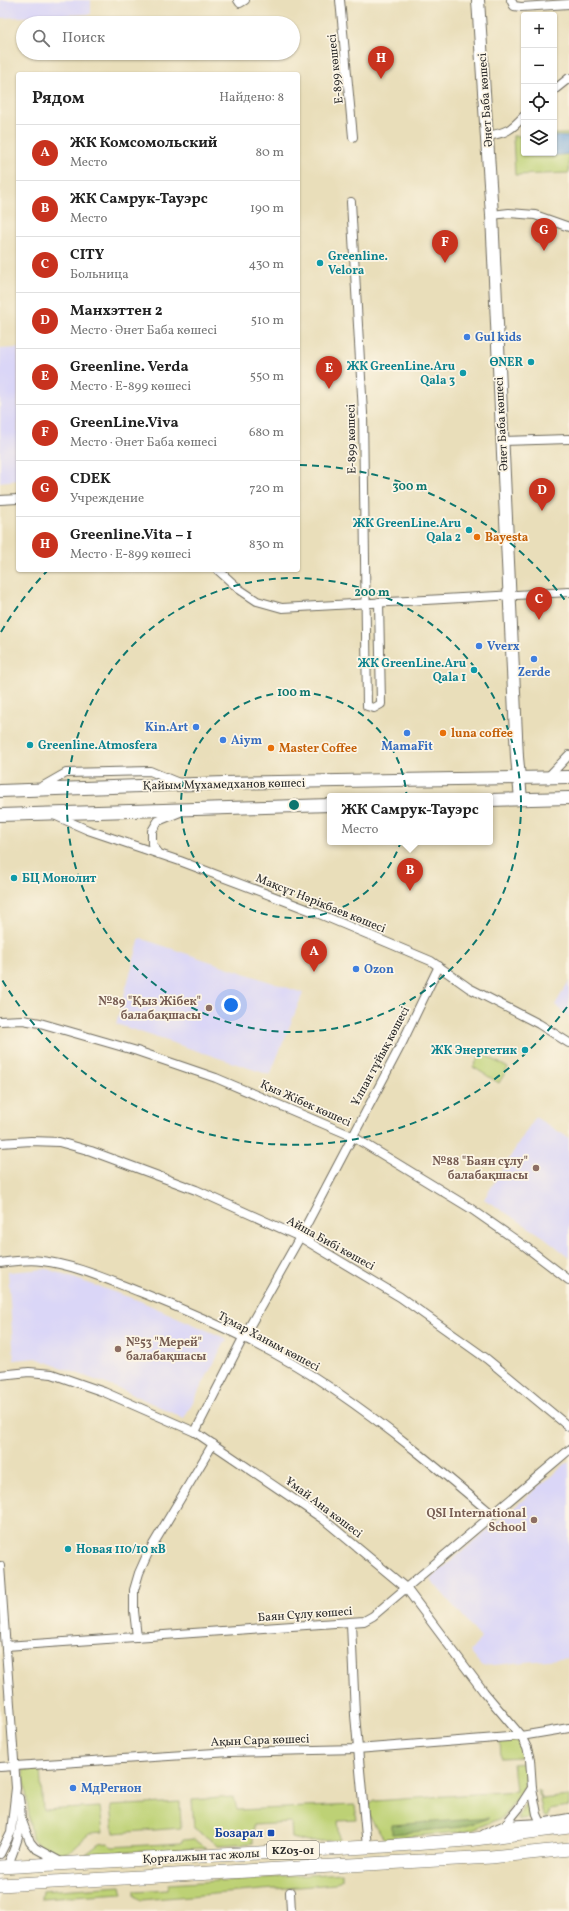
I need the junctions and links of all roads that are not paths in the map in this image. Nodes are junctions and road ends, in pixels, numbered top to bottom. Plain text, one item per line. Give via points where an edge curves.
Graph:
1 (238, 0) edge
2 (245, 0) edge
3 (340, 0) edge
4 (478, 0) edge
5 (511, 0) edge
6 (569, 4) edge
7 (569, 78) edge
8 (557, 88) edge
9 (521, 119) edge
10 (487, 136) junction
11 (353, 137) dead end
12 (351, 202) dead end
13 (492, 215) junction
14 (569, 227) edge
15 (569, 439) edge
16 (502, 441) junction
17 (16, 499) edge
18 (0, 500) edge
19 (220, 572) edge
20 (569, 592) edge
21 (510, 595) junction
22 (379, 602) junction
23 (366, 603) junction
24 (569, 755) edge
25 (548, 777) junction
26 (569, 777) edge
27 (520, 778) junction
28 (0, 791) edge
29 (569, 798) edge
30 (521, 799) junction
31 (493, 800) edge
32 (327, 804) edge
33 (190, 808) junction
34 (51, 814) junction
35 (0, 815) edge
36 (159, 854) junction
37 (439, 966) junction
38 (0, 1021) edge
39 (569, 1043) edge
40 (352, 1136) junction
41 (0, 1143) edge
42 (300, 1237) junction
43 (0, 1263) edge
44 (569, 1280) edge
45 (243, 1338) junction
46 (0, 1375) edge
47 (569, 1427) edge
48 (195, 1432) junction
49 (213, 1444) junction
50 (569, 1450) edge
51 (493, 1515) junction
52 (0, 1566) edge
53 (406, 1588) junction
54 (351, 1623) junction
55 (137, 1637) junction
56 (6, 1646) junction
57 (569, 1728) edge
58 (521, 1736) junction
59 (357, 1749) junction
60 (0, 1766) edge
61 (15, 1766) junction
62 (16, 1788) junction
63 (532, 1788) junction
64 (569, 1818) edge
65 (22, 1821) junction
66 (541, 1823) junction
67 (505, 1825) junction
68 (569, 1827) edge
69 (467, 1840) junction
70 (367, 1848) junction
71 (569, 1849) edge
72 (0, 1854) edge
73 (64, 1863) junction
74 (368, 1863) junction
75 (4, 1867) edge
76 (0, 1879) edge
77 (0, 1885) edge
78 (290, 1892) dead end
79 (291, 1911) edge

1 - 2 street via 240,3
3 - 11 street, Е-899 көшесі
4 - 10 main road, Әнет Баба көшесі
5 - 6 street via 514,6 521,7
7 - 8 street
9 - 10 street via 511,130
10 - 13 main road, Әнет Баба көшесі
12 - 23 street, Е-899 көшесі via 363,413
13 - 14 street via 534,215
13 - 16 main road, Әнет Баба көшесі
15 - 16 street
16 - 21 main road, Әнет Баба көшесі
17 - 18 street
19 - 23 street via 257,601 282,608
20 - 21 street
21 - 22 street
21 - 27 main road, Әнет Баба көшесі
22 - 23 street
22 - 23 street, Е-899 көшесі via 381,704 374,708 367,706
24 - 25 street
25 - 26 main road, Қайым Мұхамедханов көшесі
25 - 27 main road, Қайым Мұхамедханов көшесі
27 - 28 main road, Қайым Мұхамедханов көшесі via 182,784
27 - 30 main road, Әнет Баба көшесі
29 - 30 main road
30 - 31 main road
32 - 33 main road, Қайым Мұхамедханов көшесі
33 - 34 main road, Қайым Мұхамедханов көшесі
33 - 36 street via 158,820 152,832 152,844
34 - 35 main road, Қайым Мұхамедханов көшесі
34 - 36 street, Мақсұт Нәрікбаев көшесі via 88,830
36 - 37 street, Мақсұт Нәрікбаев көшесі via 323,916
37 - 39 street, Мақсұт Нәрікбаев көшесі via 469,988 539,1024
37 - 40 street, Ұлпан тұйық көшесі via 402,1043
38 - 40 street, Қыз Жібек көшесі via 24,1020 40,1023 137,1051 216,1078
40 - 42 street, Ұлпан тұйық көшесі
40 - 44 street, Қыз Жібек көшесі via 470,1208
41 - 42 street, Айша Бибі көшесі via 59,1142 91,1151 196,1190
42 - 45 street, Ұлпан тұйық көшесі
42 - 47 street, Айша Бибі көшесі via 400,1297 486,1359
43 - 45 street, Тұмар Ханым көшесі via 20,1260 41,1261 96,1275 170,1304
45 - 48 street, Ұлпан тұйық көшесі
45 - 51 street, Тұмар Ханым көшесі via 339,1393 385,1426
46 - 48 street, Ұмай Ана көшесі via 29,1372 52,1374 104,1392
48 - 49 street, Ұмай Ана көшесі
49 - 53 street, Ұмай Ана көшесі via 323,1519
49 - 55 street via 148,1553 139,1573 134,1590
50 - 51 street, Баян Сұлу көшесі
51 - 53 street, Баян Сұлу көшесі
52 - 56 street
53 - 54 street, Баян Сұлу көшесі via 373,1616 364,1621
53 - 58 street, Ұмай Ана көшесі via 484,1692
54 - 55 street, Баян Сұлу көшесі
54 - 59 street
55 - 56 street, Баян Сұлу көшесі
56 - 61 street
57 - 58 street, Ақын Сара көшесі
58 - 59 street, Ақын Сара көшесі
58 - 63 street, Ұмай Ана көшесі via 530,1759
59 - 61 street, Ақын Сара көшесі via 230,1752
59 - 70 street
60 - 61 street, Ақын Сара көшесі
61 - 62 street
62 - 65 street
62 - 72 street via 12,1828
63 - 66 street, Ұмай Ана көшесі
63 - 67 street
64 - 66 street
65 - 73 street via 35,1848
65 - 75 street via 16,1844
66 - 67 street
67 - 69 street
68 - 69 main road, Қорғалжын тас жолы / KZ03-01
69 - 70 main road, Қорғалжын тас жолы / KZ03-01
70 - 73 main road, Қорғалжын тас жолы / KZ03-01
70 - 74 main road
71 - 74 main road, Қорғалжын тас жолы / KZ03-01 via 491,1857
73 - 75 main road, Қорғалжын тас жолы / KZ03-01
74 - 77 main road, Қорғалжын тас жолы / KZ03-01
75 - 76 main road
78 - 79 street

